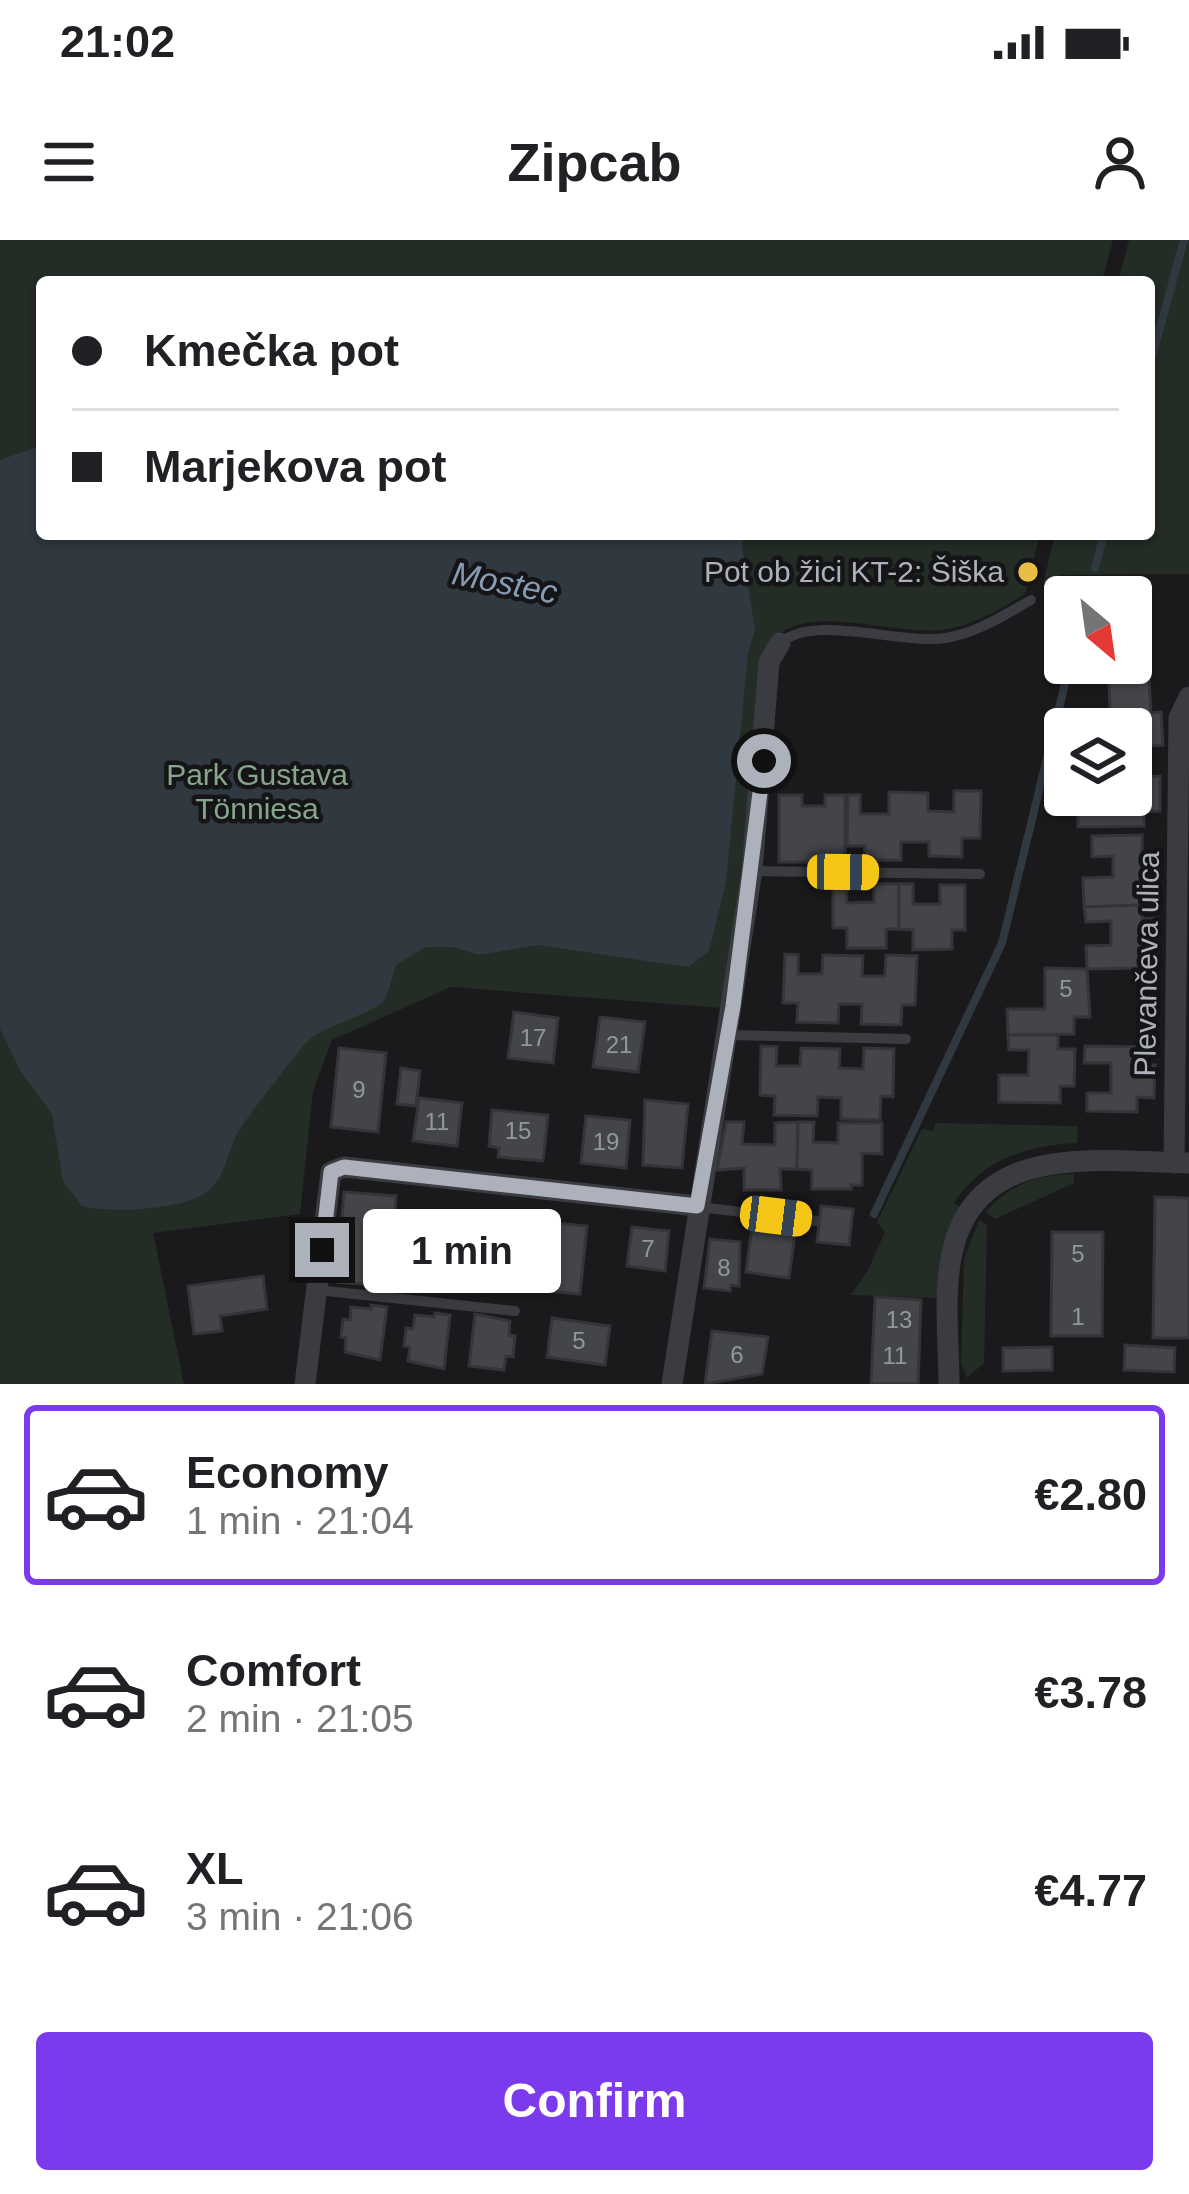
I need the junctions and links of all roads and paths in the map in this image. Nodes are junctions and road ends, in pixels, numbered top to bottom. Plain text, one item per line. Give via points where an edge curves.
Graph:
1 (1031, 600) dead end
2 (780, 644) joint
3 (1189, 697) edge
4 (752, 871) junction
5 (980, 874) dead end
6 (728, 1035) junction
7 (906, 1039) dead end
8 (1181, 1163) edge
9 (697, 1206) junction
10 (816, 1221) dead end
11 (316, 1290) junction
12 (515, 1311) dead end
13 (305, 1384) edge
14 (672, 1384) edge
15 (949, 1384) edge

1 - 2 lane via 950,638 810,630
2 - 4 street via 769,662
3 - 8 street, Plevančeva ulica via 1179,718
4 - 5 lane
4 - 6 street
6 - 7 lane
6 - 9 street
8 - 15 street via 1047,1163 983,1195 952,1253
9 - 10 lane
9 - 11 street via 344,1167 328,1183
9 - 14 street
11 - 12 lane
11 - 13 street

